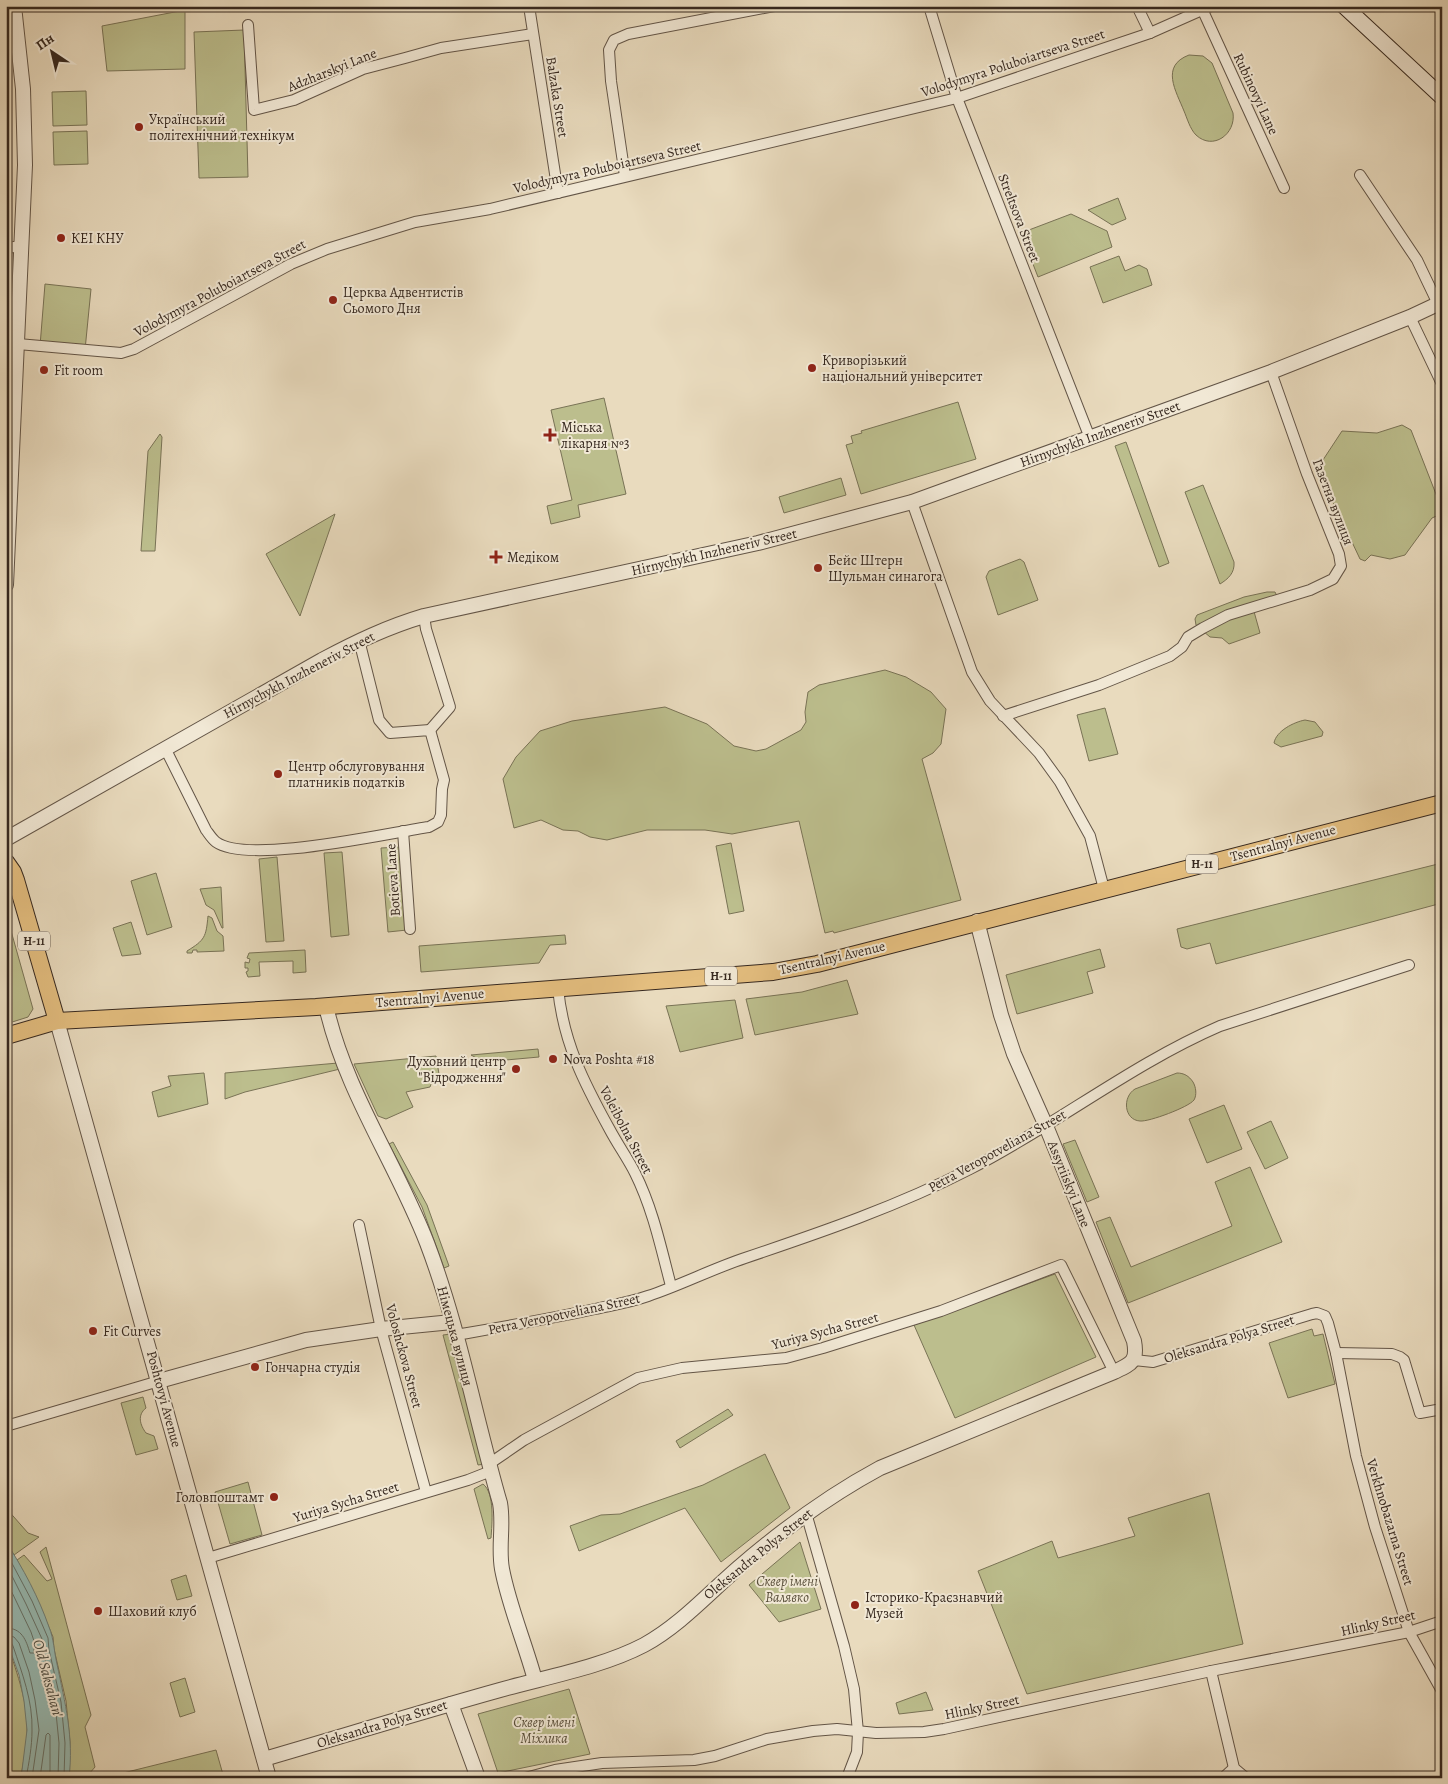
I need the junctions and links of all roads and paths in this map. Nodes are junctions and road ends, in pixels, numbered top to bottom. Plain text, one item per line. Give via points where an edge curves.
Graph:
1 (14, 6) edge
2 (529, 6) edge
3 (774, 6) edge
4 (929, 6) edge
5 (1137, 6) edge
6 (1344, 6) edge
7 (1207, 9) edge
8 (248, 25) dead end
9 (533, 34) junction
10 (1150, 34) junction
11 (1442, 97) edge
12 (957, 98) junction
13 (1360, 175) dead end
14 (625, 176) junction
15 (1284, 188) dead end
16 (558, 193) junction
17 (22, 246) junction
18 (6, 248) edge
19 (1440, 303) edge
20 (1410, 317) junction
21 (18, 344) junction
22 (1271, 372) junction
23 (1442, 384) edge
24 (1090, 438) junction
25 (912, 502) junction
26 (6, 585) edge
27 (424, 616) junction
28 (359, 640) junction
29 (1002, 716) junction
30 (430, 730) junction
31 (166, 748) junction
32 (1442, 803) edge
33 (403, 831) junction
34 (6, 839) edge
35 (6, 862) edge
36 (1104, 889) junction
37 (977, 922) junction
38 (410, 929) dead end
39 (1409, 965) dead end
40 (558, 988) junction
41 (326, 1006) junction
42 (57, 1021) junction
43 (6, 1036) edge
44 (1046, 1126) junction
45 (359, 1225) dead end
46 (671, 1286) junction
47 (381, 1329) junction
48 (454, 1329) junction
49 (1336, 1352) junction
50 (1134, 1360) junction
51 (1114, 1372) junction
52 (159, 1381) junction
53 (1442, 1409) edge
54 (6, 1426) edge
55 (490, 1468) junction
56 (426, 1492) junction
57 (806, 1513) junction
58 (208, 1558) junction
59 (1442, 1621) edge
60 (1409, 1632) junction
61 (1211, 1671) junction
62 (535, 1680) junction
63 (1442, 1691) edge
64 (451, 1704) junction
65 (858, 1732) junction
66 (264, 1759) junction
67 (1234, 1768) junction
68 (269, 1778) edge
69 (478, 1778) edge
70 (524, 1778) edge
71 (847, 1778) edge
72 (1223, 1778) edge
73 (1246, 1778) edge

1 - 17 street via 24,119
2 - 9 street, Balzaka Street
3 - 14 street via 628,34 614,40 608,50
4 - 12 street, Streltsova Street
5 - 10 street
6 - 11 main road
7 - 10 street, Volodymyra Poluboiartseva Street
7 - 15 street, Rubinovyi Lane
8 - 9 street, Adzharskyi Lane via 254,110 294,100 363,69 441,48
9 - 16 street, Balzaka Street
10 - 12 street, Volodymyra Poluboiartseva Street
12 - 14 street, Volodymyra Poluboiartseva Street
12 - 24 street, Streltsova Street
13 - 19 street via 1417,260
14 - 16 street, Volodymyra Poluboiartseva Street
16 - 21 street, Volodymyra Poluboiartseva Street via 415,222 327,249 291,264 134,349 120,353
17 - 18 street
17 - 21 street
19 - 20 street, Hirnychykh Inzheneriv Street
20 - 22 street, Hirnychykh Inzheneriv Street
20 - 23 street
21 - 26 street
22 - 24 street, Hirnychykh Inzheneriv Street
22 - 29 street, Газетна вулиця via 1339,554 1341,566 1333,579 1310,590 1228,615 1188,637 1176,652 1148,666
24 - 25 street, Hirnychykh Inzheneriv Street
25 - 27 street, Hirnychykh Inzheneriv Street via 758,543
25 - 29 street via 972,672
27 - 28 street, Hirnychykh Inzheneriv Street
27 - 30 street via 450,708
28 - 30 street via 379,720 384,728 390,733
28 - 31 street, Hirnychykh Inzheneriv Street
29 - 36 street via 1044,759 1060,782 1090,836
30 - 33 street, Botieva Lane via 444,780 441,815 438,822 430,827
31 - 33 street via 211,837 234,849 255,852
31 - 34 street, Hirnychykh Inzheneriv Street
32 - 36 main road, Tsentralnyi Avenue / Н-11
33 - 38 street, Botieva Lane
35 - 42 main road, Н-11 via 16,880
36 - 37 main road, Tsentralnyi Avenue / Н-11
37 - 40 main road, Tsentralnyi Avenue / Н-11 via 817,964 773,972
37 - 44 street, Assyriiskyi Lane via 1014,1054
39 - 44 street, Petra Veropotveliana Street via 1194,1037
40 - 41 main road, Tsentralnyi Avenue / Н-11
40 - 46 street, Voleibolna Street via 568,1042 588,1090 648,1202
41 - 42 main road, Tsentralnyi Avenue / Н-11
41 - 48 street, Німецька вулиця via 342,1059 426,1242
42 - 43 main road, Н-11
42 - 52 street, Poshtovyi Avenue
44 - 46 street, Petra Veropotveliana Street via 933,1188 828,1230
44 - 50 street, Assyriiskyi Lane via 1134,1341
45 - 47 street, Voloshckova Street
46 - 48 street, Petra Veropotveliana Street via 648,1296 587,1311
47 - 48 street, Petra Veropotveliana Street
47 - 52 street, Petra Veropotveliana Street via 306,1340
47 - 56 street, Voloshckova Street
48 - 55 street, Німецька вулиця
49 - 50 street, Oleksandra Polya Street via 1325,1316 1317,1313 1153,1362
49 - 53 street via 1400,1357 1404,1360 1420,1413
49 - 60 street, Verkhnobazarna Street via 1356,1456
50 - 51 street, Oleksandra Polya Street
51 - 55 street, Yuriya Sycha Street via 1061,1265 942,1311 786,1358 682,1368 638,1378 524,1440
51 - 57 street, Oleksandra Polya Street via 880,1468
52 - 54 street, Petra Veropotveliana Street
52 - 58 street, Poshtovyi Avenue
55 - 56 street, Yuriya Sycha Street via 468,1480
55 - 62 street, Німецька вулиця via 502,1516 504,1579
56 - 58 street, Yuriya Sycha Street
57 - 62 street, Oleksandra Polya Street via 659,1636 610,1658
57 - 65 street via 852,1680
58 - 66 street, Poshtovyi Avenue
59 - 60 street, Hlinky Street
60 - 61 street, Hlinky Street
60 - 63 street, Verkhnobazarna Street
61 - 65 street, Hlinky Street via 944,1729
61 - 67 street
62 - 64 street, Oleksandra Polya Street
64 - 66 street, Oleksandra Polya Street
64 - 69 street
65 - 70 street, Hlinky Street via 837,1729 795,1734 694,1760 602,1763
65 - 71 street via 857,1752
66 - 68 street, Poshtovyi Avenue
67 - 72 street
67 - 73 street

